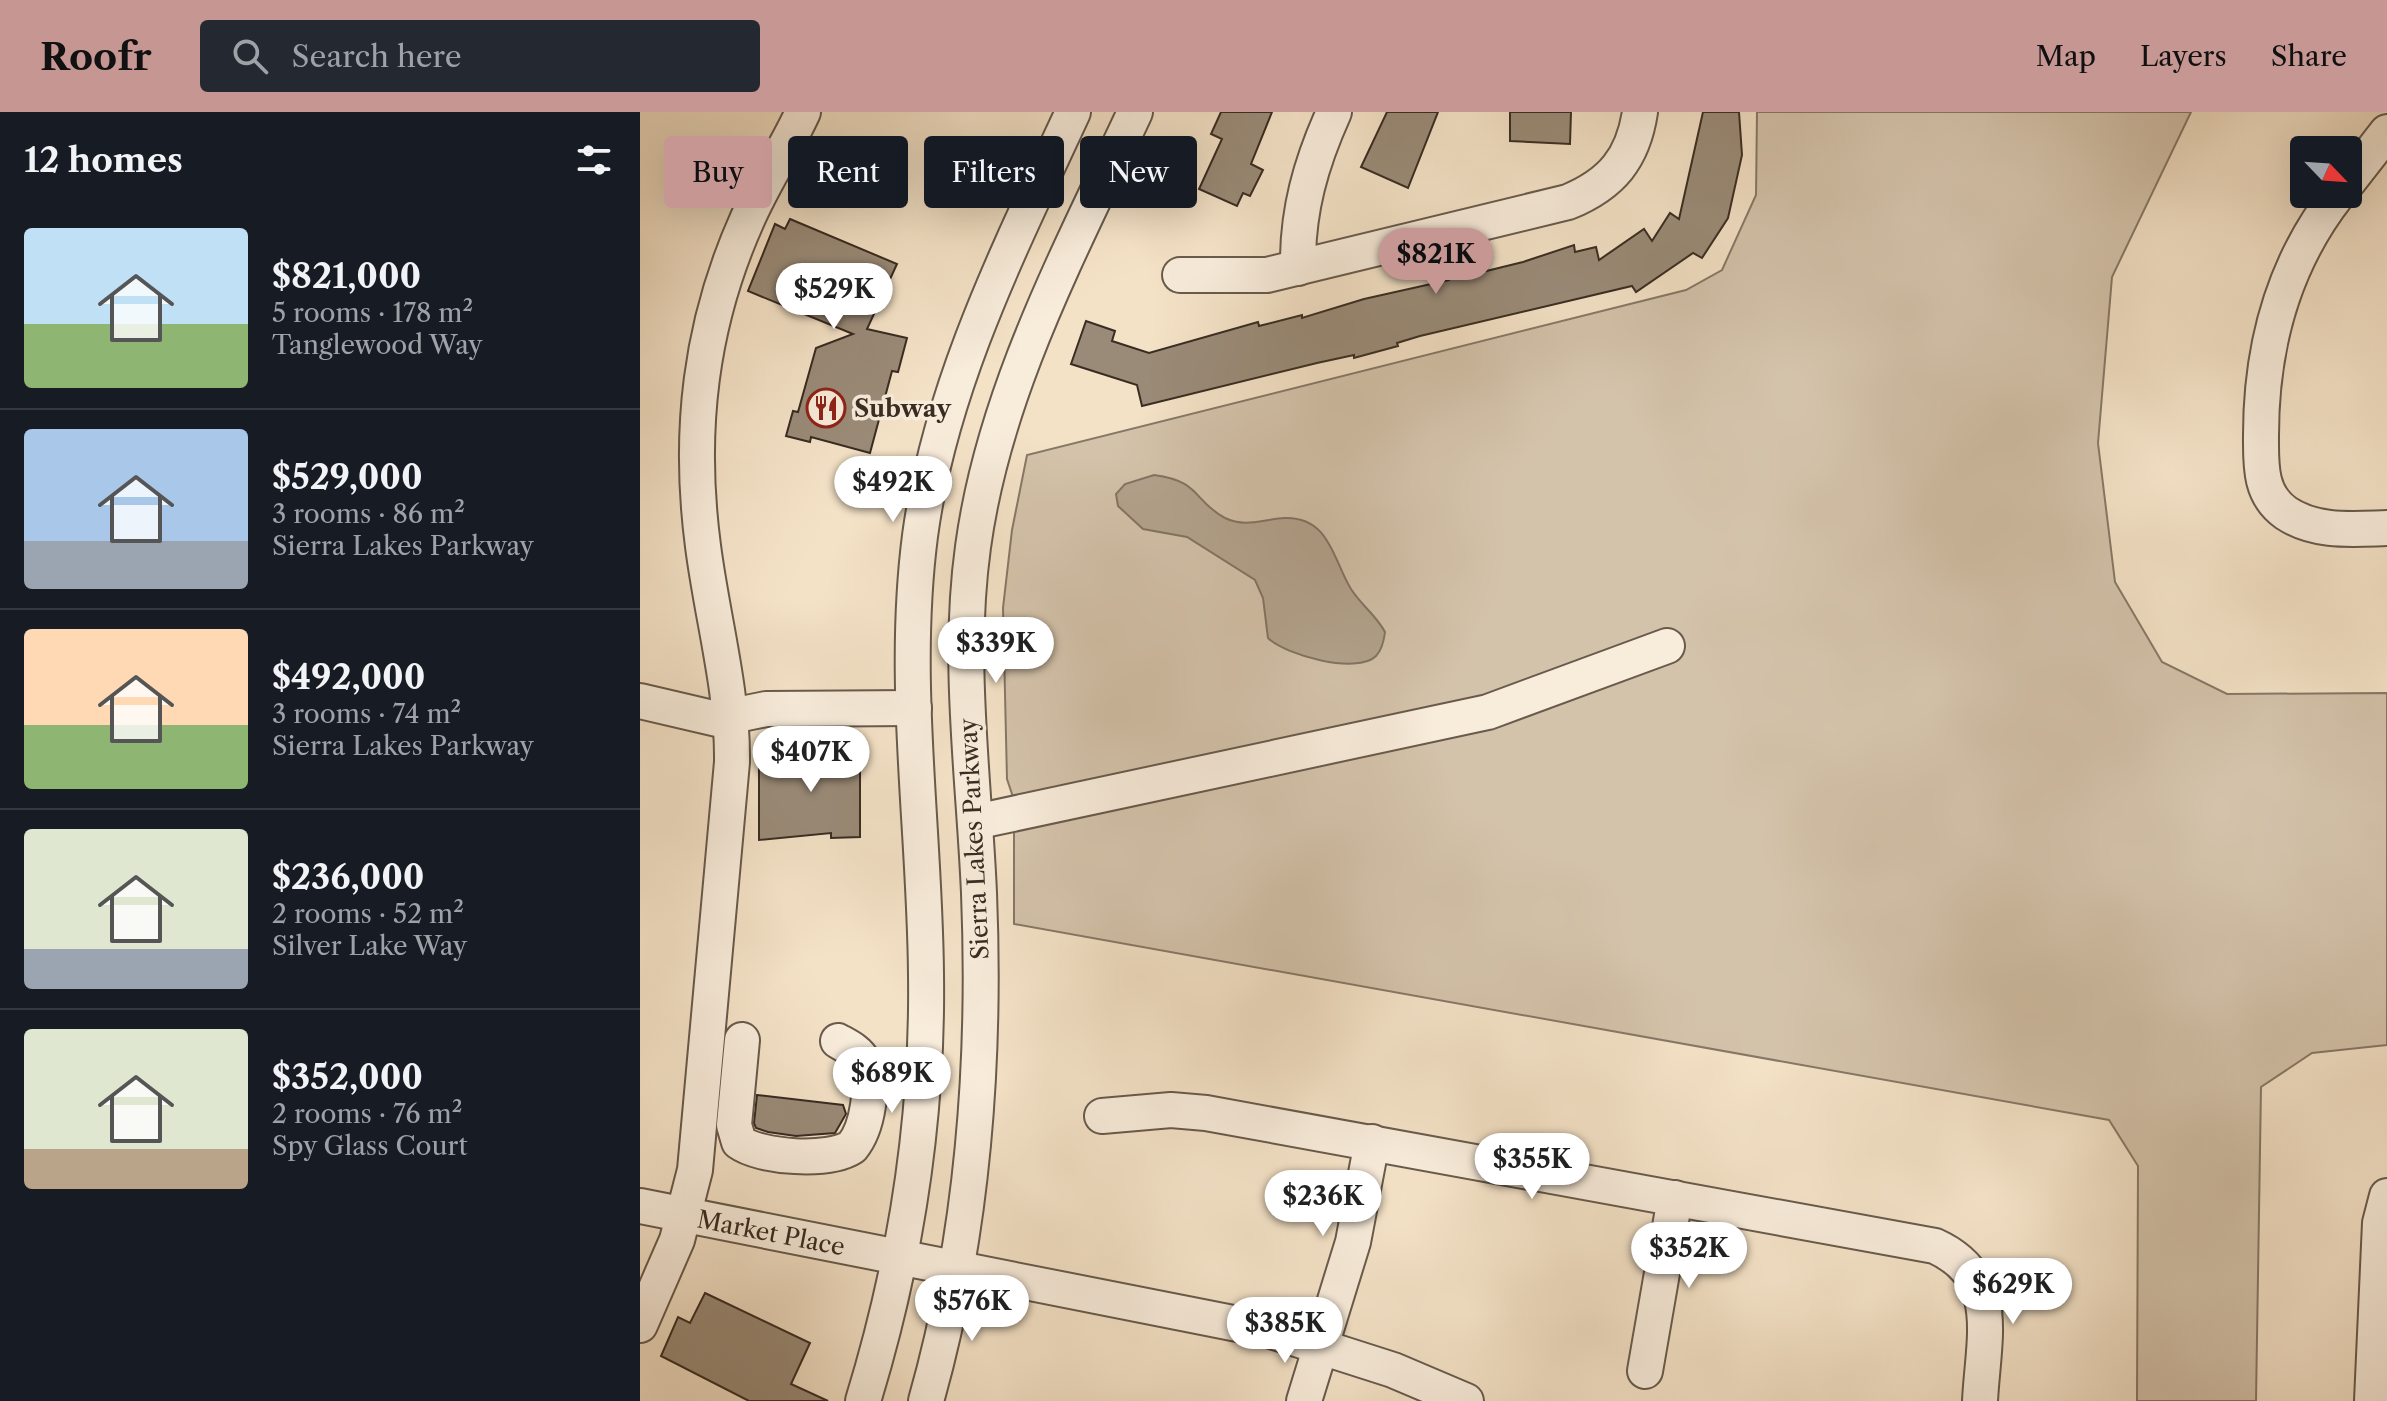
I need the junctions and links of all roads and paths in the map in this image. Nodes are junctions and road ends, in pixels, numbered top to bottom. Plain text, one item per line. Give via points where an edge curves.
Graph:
1 (803, 112) edge
2 (1073, 112) edge
3 (1135, 112) edge
4 (1334, 112) edge
5 (1640, 112) edge
6 (2387, 132) edge
7 (2362, 164) edge
8 (2329, 208) edge
9 (1298, 268) junction
10 (1180, 275) dead end
11 (2387, 528) edge
12 (1667, 646) dead end
13 (640, 701) edge
14 (914, 708) junction
15 (730, 717) junction
16 (975, 822) junction
17 (742, 1040) dead end
18 (838, 1041) dead end
19 (1102, 1116) dead end
20 (1372, 1142) junction
21 (2387, 1196) edge
22 (1675, 1198) junction
23 (640, 1206) edge
24 (685, 1217) junction
25 (902, 1259) junction
26 (958, 1270) junction
27 (640, 1325) edge
28 (1321, 1345) junction
29 (1645, 1371) dead end
30 (863, 1401) edge
31 (926, 1401) edge
32 (1304, 1401) edge
33 (1466, 1401) edge
34 (1980, 1401) edge
35 (2372, 1401) edge

1 - 15 street via 729,264 698,390 700,523
2 - 14 street via 997,274 941,428 916,576
3 - 16 street, Sierra Lakes Parkway via 1033,332 995,436 973,547 966,652
4 - 9 street via 1303,200
5 - 9 street via 1632,148 1621,167 1597,188 1568,202
6 - 7 street
8 - 11 street via 2288,279 2265,368 2261,473 2273,502 2286,513 2330,529
9 - 10 street via 1239,278
12 - 16 street via 1488,712
13 - 15 street via 704,717
14 - 15 street via 766,709
14 - 25 street via 926,1030 915,1187
15 - 24 street via 732,762 698,1144
16 - 26 street, Sierra Lakes Parkway via 981,1053 972,1178
17 - 18 street via 734,1125 739,1142 755,1151 825,1157 852,1147 866,1109 864,1062
19 - 20 street via 1194,1112
20 - 22 street
20 - 28 street via 1353,1242
21 - 35 street via 2380,1223
22 - 29 street
22 - 34 street via 1912,1239 1954,1255 1980,1285 1984,1305
23 - 24 street, Market Place
24 - 25 street, Market Place
24 - 27 street
25 - 26 street, Market Place
25 - 30 street
26 - 28 street, Market Place
26 - 31 street, Sierra Lakes Parkway
28 - 32 street
28 - 33 street, Market Place

